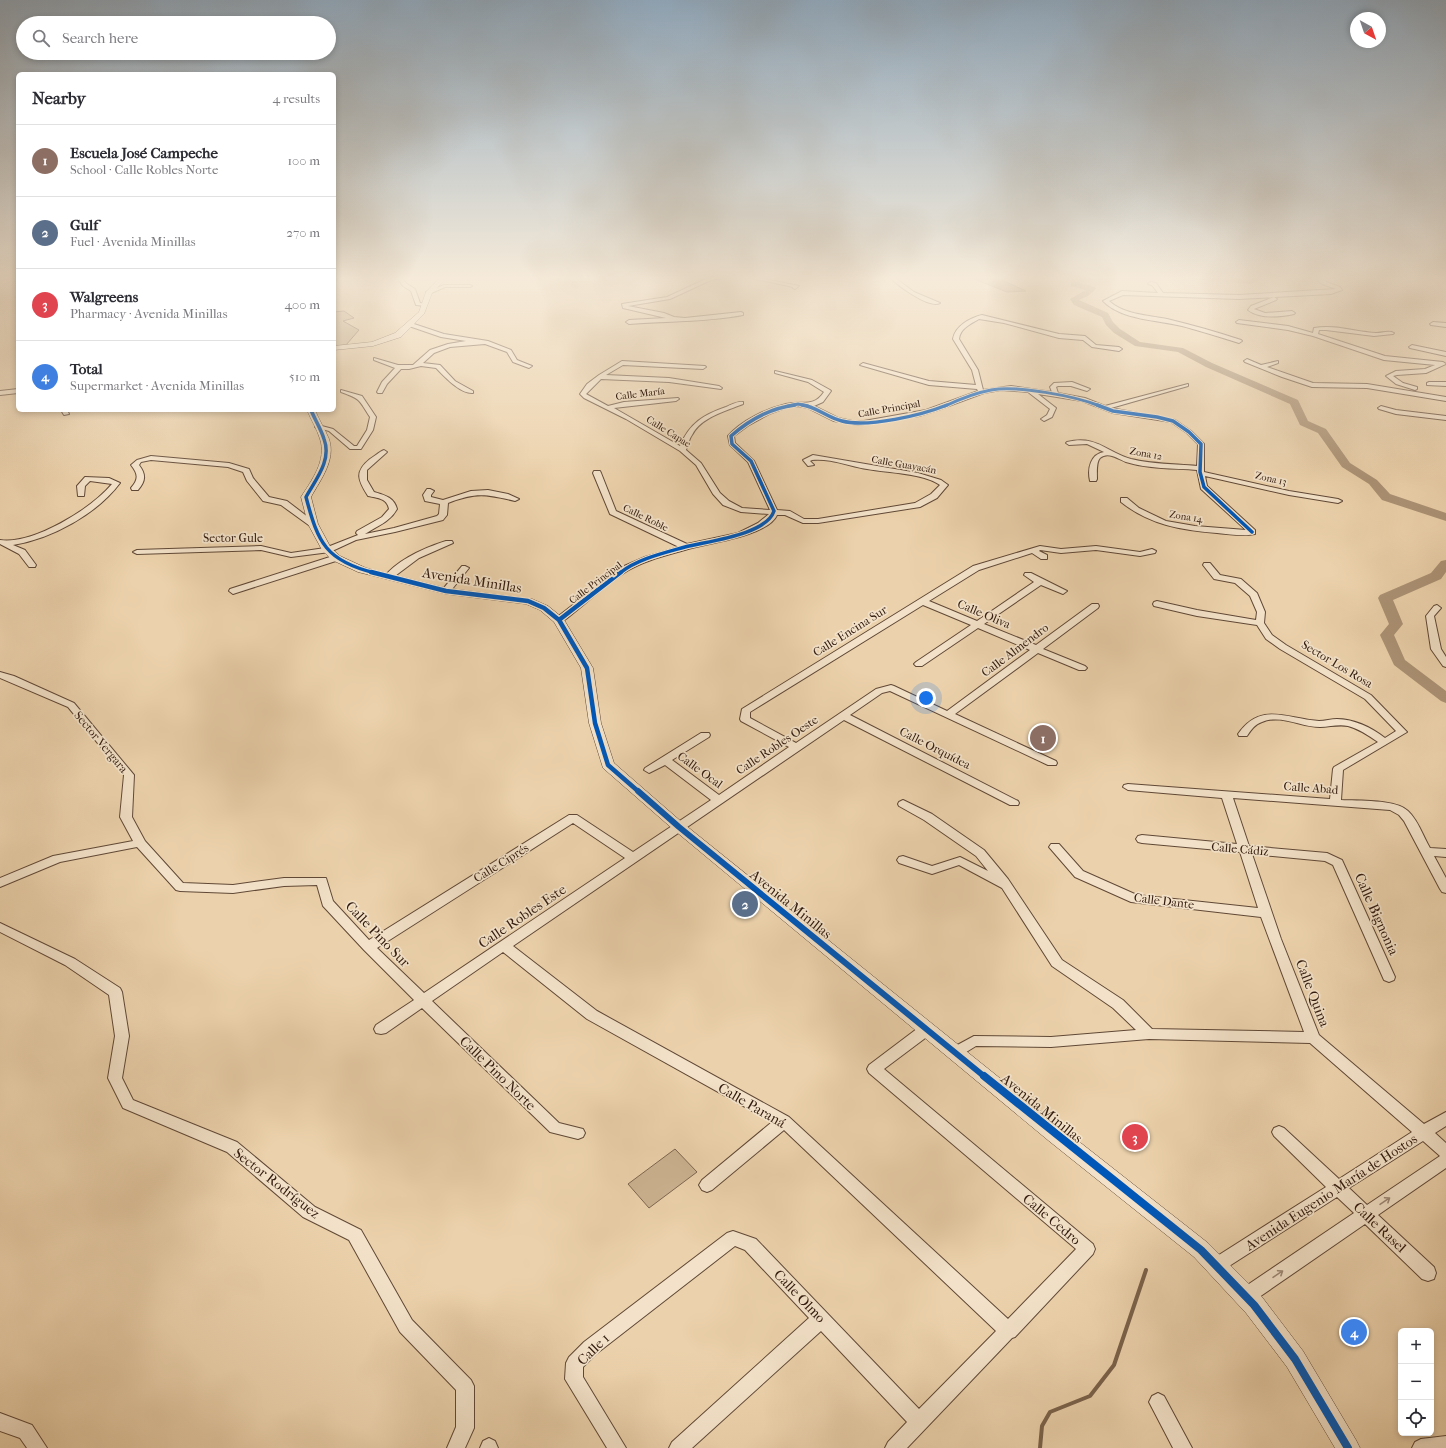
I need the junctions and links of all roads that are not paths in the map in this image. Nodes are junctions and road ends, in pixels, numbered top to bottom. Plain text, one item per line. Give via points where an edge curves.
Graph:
1 (367, 345) edge
2 (452, 345) edge
3 (493, 345) edge
4 (959, 345) edge
5 (1092, 345) edge
6 (1344, 345) edge
7 (1412, 347) dead end
8 (336, 348) edge
9 (1119, 349) dead end
10 (1446, 354) edge
11 (376, 359) dead end
12 (1247, 361) dead end
13 (1276, 362) dead end
14 (1444, 362) edge
15 (420, 364) junction
16 (863, 365) dead end
17 (400, 366) junction
18 (529, 366) dead end
19 (703, 367) dead end
20 (1260, 367) junction
21 (777, 372) dead end
22 (600, 377) junction
23 (1429, 384) dead end
24 (1446, 384) edge
25 (1186, 385) dead end
26 (719, 388) dead end
27 (981, 389) junction
28 (1086, 389) dead end
29 (1446, 389) edge
30 (16, 391) edge
31 (343, 391) dead end
32 (1030, 391) junction
33 (380, 392) dead end
34 (471, 392) dead end
35 (0, 393) edge
36 (1434, 394) junction
37 (1056, 395) junction
38 (1446, 398) edge
39 (676, 399) dead end
40 (741, 403) dead end
41 (808, 406) junction
42 (607, 408) junction
43 (1103, 408) junction
44 (1381, 408) dead end
45 (312, 412) edge
46 (1446, 418) edge
47 (1044, 419) dead end
48 (318, 427) junction
49 (1069, 443) dead end
50 (682, 450) junction
51 (384, 452) dead end
52 (1111, 453) junction
53 (810, 466) dead end
54 (1200, 471) junction
55 (597, 473) dead end
56 (1092, 479) dead end
57 (135, 488) dead end
58 (430, 491) dead end
59 (81, 494) dead end
60 (515, 499) dead end
61 (1124, 500) dead end
62 (1338, 501) dead end
63 (444, 502) junction
64 (774, 511) junction
65 (313, 524) junction
66 (1252, 532) joint
67 (354, 538) junction
68 (2, 542) edge
69 (449, 543) dead end
70 (686, 547) junction
71 (1032, 550) junction
72 (1152, 551) dead end
73 (138, 552) dead end
74 (332, 554) junction
75 (1044, 557) dead end
76 (32, 565) dead end
77 (1207, 565) dead end
78 (465, 568) dead end
79 (1028, 575) dead end
80 (388, 577) junction
81 (1040, 582) junction
82 (446, 591) junction
83 (1063, 591) dead end
84 (233, 592) dead end
85 (921, 601) junction
86 (1157, 604) dead end
87 (1095, 606) dead end
88 (1437, 608) dead end
89 (559, 620) junction
90 (1260, 623) junction
91 (977, 624) junction
92 (1036, 649) junction
93 (919, 664) dead end
94 (1446, 664) edge
95 (1082, 668) dead end
96 (0, 675) edge
97 (949, 714) junction
98 (844, 716) junction
99 (1244, 734) dead end
100 (705, 735) dead end
101 (1384, 742) junction
102 (796, 747) junction
103 (665, 760) junction
104 (1052, 763) dead end
105 (649, 770) dead end
106 (1128, 787) dead end
107 (1226, 794) junction
108 (719, 800) junction
109 (1335, 802) junction
110 (1014, 803) dead end
111 (903, 804) dead end
112 (679, 827) junction
113 (1142, 839) dead end
114 (140, 843) junction
115 (1055, 847) dead end
116 (1244, 850) junction
117 (1426, 852) junction
118 (1446, 853) edge
119 (634, 858) junction
120 (903, 860) dead end
121 (1338, 863) joint
122 (322, 881) joint
123 (0, 883) edge
124 (1006, 885) junction
125 (1446, 889) edge
126 (1266, 912) junction
127 (0, 927) edge
128 (504, 946) junction
129 (368, 947) junction
130 (1389, 977) dead end
131 (423, 1001) junction
132 (381, 1029) dead end
133 (927, 1029) junction
134 (1149, 1034) junction
135 (1314, 1038) junction
136 (955, 1053) junction
137 (1446, 1118) edge
138 (784, 1121) junction
139 (1279, 1132) dead end
140 (578, 1133) dead end
141 (1422, 1133) junction
142 (1446, 1152) edge
143 (1446, 1160) edge
144 (707, 1185) dead end
145 (1338, 1188) junction
146 (1366, 1214) junction
147 (1217, 1266) junction
148 (1428, 1273) dead end
149 (666, 1289) joint
150 (1246, 1296) junction
151 (821, 1319) junction
152 (1009, 1331) junction
153 (1158, 1402) dead end
154 (0, 1422) edge
155 (919, 1422) junction
156 (1446, 1445) edge
157 (38, 1448) edge
158 (456, 1448) edge
159 (617, 1448) edge
160 (678, 1448) edge
161 (894, 1448) edge
162 (1183, 1448) edge
163 (1348, 1448) edge
164 (1421, 1448) edge

1 - 8 street
2 - 15 street via 431,352
3 - 18 street via 509,351 514,361
4 - 27 street via 975,370
5 - 9 street
6 - 14 street via 1384,358
7 - 10 street
11 - 17 street
12 - 20 street
13 - 20 street
14 - 36 street via 1426,371 1396,373 1389,376 1402,384
15 - 17 street
15 - 34 street via 438,366 453,382
16 - 27 street via 929,383
17 - 33 street via 386,380
19 - 22 street, Calle Capae via 629,362 618,364
20 - 38 street via 1312,385 1368,386
21 - 41 street via 810,381 828,391 822,401
22 - 26 street via 669,380
22 - 42 street, Calle Capae via 585,389 583,394
23 - 24 street
25 - 43 street
27 - 32 street, Calle Principal
27 - 41 street, Calle Principal via 934,409 863,424 850,424 833,419
28 - 37 street via 1072,384 1056,384 1053,387
29 - 36 street
30 - 35 street
31 - 48 street via 362,398 373,417 370,430 359,448 352,448 331,430
32 - 37 street, Calle Principal
32 - 47 street via 1053,408 1050,416
36 - 38 street
37 - 43 street, Calle Principal via 1083,399
39 - 42 street, Calle María
40 - 50 street via 698,424 688,435
41 - 64 street, Calle Principal via 795,404 777,408 731,436 732,444 751,461
42 - 50 street, Calle Capae
43 - 54 street, Calle Principal via 1173,421 1201,444
44 - 46 street
45 - 48 street
48 - 65 street via 326,444 326,451 325,465 306,497
49 - 52 street, Zona 12 via 1088,442
50 - 64 street, Calle Capae via 699,464 717,494 727,505 741,510
51 - 67 street via 362,471 371,494 387,499 393,510 382,521 361,531
52 - 54 street, Zona 12 via 1140,463
52 - 56 street via 1099,455 1095,459
53 - 64 street, Calle Guayacán via 806,460 811,457 822,458 928,477 944,485 934,496 916,505 818,521 803,521 787,513
54 - 62 street, Zona 13 via 1289,493
54 - 66 street, Calle Principal via 1204,487
55 - 70 street, Calle Roble via 613,512
57 - 65 street via 142,479 141,471 135,465 139,461 151,458 229,465 246,471 266,499 284,503
58 - 63 street via 428,499
59 - 68 street via 81,486 88,479 116,483 99,501 74,519 22,541
60 - 63 street via 484,491
61 - 66 street, Zona 14 via 1133,509 1167,524
63 - 67 street via 443,515 440,518
64 - 70 street, Calle Principal via 772,517 761,525 740,535
65 - 74 street
67 - 74 street
68 - 76 street via 22,552
69 - 80 street via 433,547 399,567
70 - 89 street, Calle Principal via 625,569
71 - 72 street, Calle Encina Sur via 1096,548 1140,554
71 - 75 street
71 - 85 street, Calle Encina Sur via 976,568
73 - 74 street, Sector Gule via 261,548 291,555
74 - 80 street, Avenida Minillas via 362,570
74 - 84 street
77 - 90 street via 1217,578 1238,581 1254,595 1261,612
78 - 82 street
79 - 81 street
80 - 82 street, Avenida Minillas
81 - 83 street
81 - 91 street
82 - 89 street, Avenida Minillas via 528,601 544,608
85 - 91 street, Calle Oliva
85 - 102 street, Calle Encina Sur via 745,711 745,719
86 - 90 street
87 - 92 street, Calle Almendro
88 - 94 street via 1430,616 1436,649
89 - 112 street, Avenida Minillas via 587,668 595,723 608,765
90 - 101 street, Sector Los Rosa via 1270,637 1283,648 1368,697 1402,732
91 - 92 street, Calle Oliva
91 - 93 street
92 - 95 street, Calle Oliva
92 - 97 street, Calle Almendro
96 - 114 street, Sector Vergara via 71,705 129,775 126,817
97 - 98 street, Calle Robles Oeste via 891,688 879,691
97 - 104 street
98 - 102 street, Calle Robles Oeste
98 - 110 street, Calle Orquídea
99 - 101 street via 1247,726 1256,720 1264,717 1281,717 1321,724 1340,722 1364,729
100 - 103 street
101 - 109 street, Sector Los Rosa via 1338,769
102 - 108 street, Calle Robles Oeste
103 - 105 street
103 - 108 street, Calle Ocal
106 - 107 street, Calle Abad
107 - 109 street, Calle Abad
107 - 116 street, Calle Quina
108 - 112 street, Calle Robles Oeste
109 - 117 street, Calle Abad via 1392,807 1403,812
111 - 124 street via 928,817 980,854
112 - 119 street, Calle Robles Este
112 - 133 street, Avenida Minillas
113 - 116 street, Calle Cádiz
114 - 122 street, Sector Vergara via 180,887 233,889 284,882
114 - 123 street via 57,859
115 - 126 street, Calle Dante via 1079,874 1134,899
116 - 121 street, Calle Cádiz via 1327,857
116 - 126 street, Calle Quina
117 - 118 street
117 - 125 street, Calle Abad
119 - 128 street, Calle Robles Este
119 - 129 street, Calle Ciprés via 573,818
120 - 124 street via 932,870 960,861
121 - 130 street, Calle Bignonia
122 - 129 street, Calle Pino Sur via 327,903
124 - 134 street via 1057,963 1118,1004
126 - 135 street, Calle Quina
127 - 158 street, Sector Rodríguez via 70,962 116,992 122,1036 114,1078 128,1104 232,1147 309,1212 355,1235 406,1326 465,1386 465,1428
128 - 131 street, Calle Robles Este
128 - 138 street, Calle Paraná via 592,1015
129 - 131 street, Calle Pino Sur
131 - 132 street, Calle Robles Este
131 - 140 street, Calle Pino Norte via 555,1128
133 - 136 street, Avenida Minillas
133 - 152 street, Calle Cedro via 874,1069 1087,1249
134 - 135 street
134 - 136 street via 1051,1042 974,1041
135 - 141 street, Calle Quina
136 - 147 street, Avenida Minillas via 1169,1224
137 - 141 street, Avenida Eugenio María de Hostos
138 - 144 street
138 - 152 street, Calle Paraná
139 - 145 street, Calle Rasel
141 - 142 street, Calle Quina
141 - 145 street, Avenida Eugenio María de Hostos
146 -> 143 street
145 - 146 street, Calle Rasel
145 - 147 street, Avenida Eugenio María de Hostos
146 - 148 street, Calle Rasel
150 -> 146 street
147 - 150 street, Avenida Minillas
149 - 151 street, Calle Olmo via 733,1238 750,1244
149 - 159 street, Calle 1 via 590,1348 575,1363 574,1379
150 - 163 street, Avenida Minillas via 1295,1359
151 - 155 street, Calle Olmo
151 - 160 street
152 - 155 street, Calle Cedro
153 - 162 street
154 - 157 street via 26,1432
155 - 161 street, Calle Cedro
156 - 164 street

